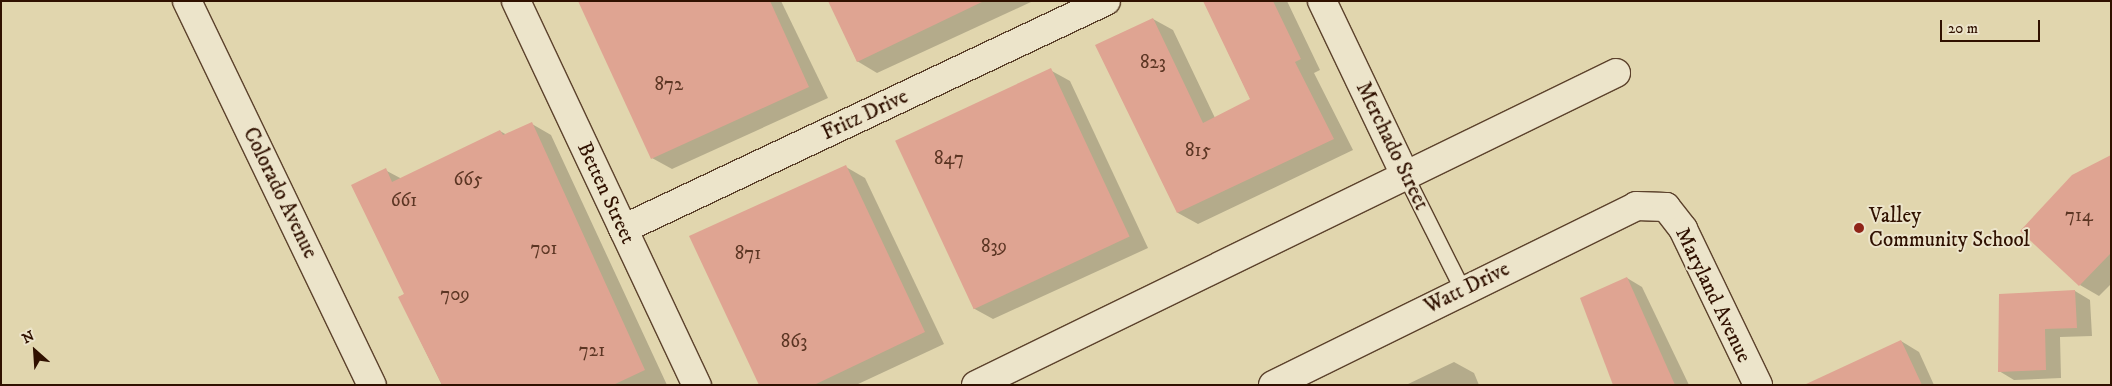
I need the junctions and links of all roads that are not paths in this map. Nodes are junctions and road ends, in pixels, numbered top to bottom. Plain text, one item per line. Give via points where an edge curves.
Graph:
1 (187, 1) edge
2 (516, 1) edge
3 (1106, 1) edge
4 (1322, 1) edge
5 (1616, 73) dead end
6 (1405, 175) junction
7 (1666, 207) joint
8 (624, 229) junction
9 (1462, 289) junction
10 (1285, 382) edge
11 (372, 385) edge
12 (697, 385) edge
13 (976, 385) edge
14 (1758, 385) edge

1 - 11 street, Colorado Avenue
2 - 8 street, Betten Street
3 - 8 street, Fritz Drive
4 - 6 street, Merchado Street
5 - 6 street
6 - 9 lane, Merchado Street
6 - 13 street
7 - 9 street, Watt Drive via 1636,206
7 - 14 street, Maryland Avenue via 1684,229
8 - 12 street, Betten Street
9 - 10 street, Watt Drive

